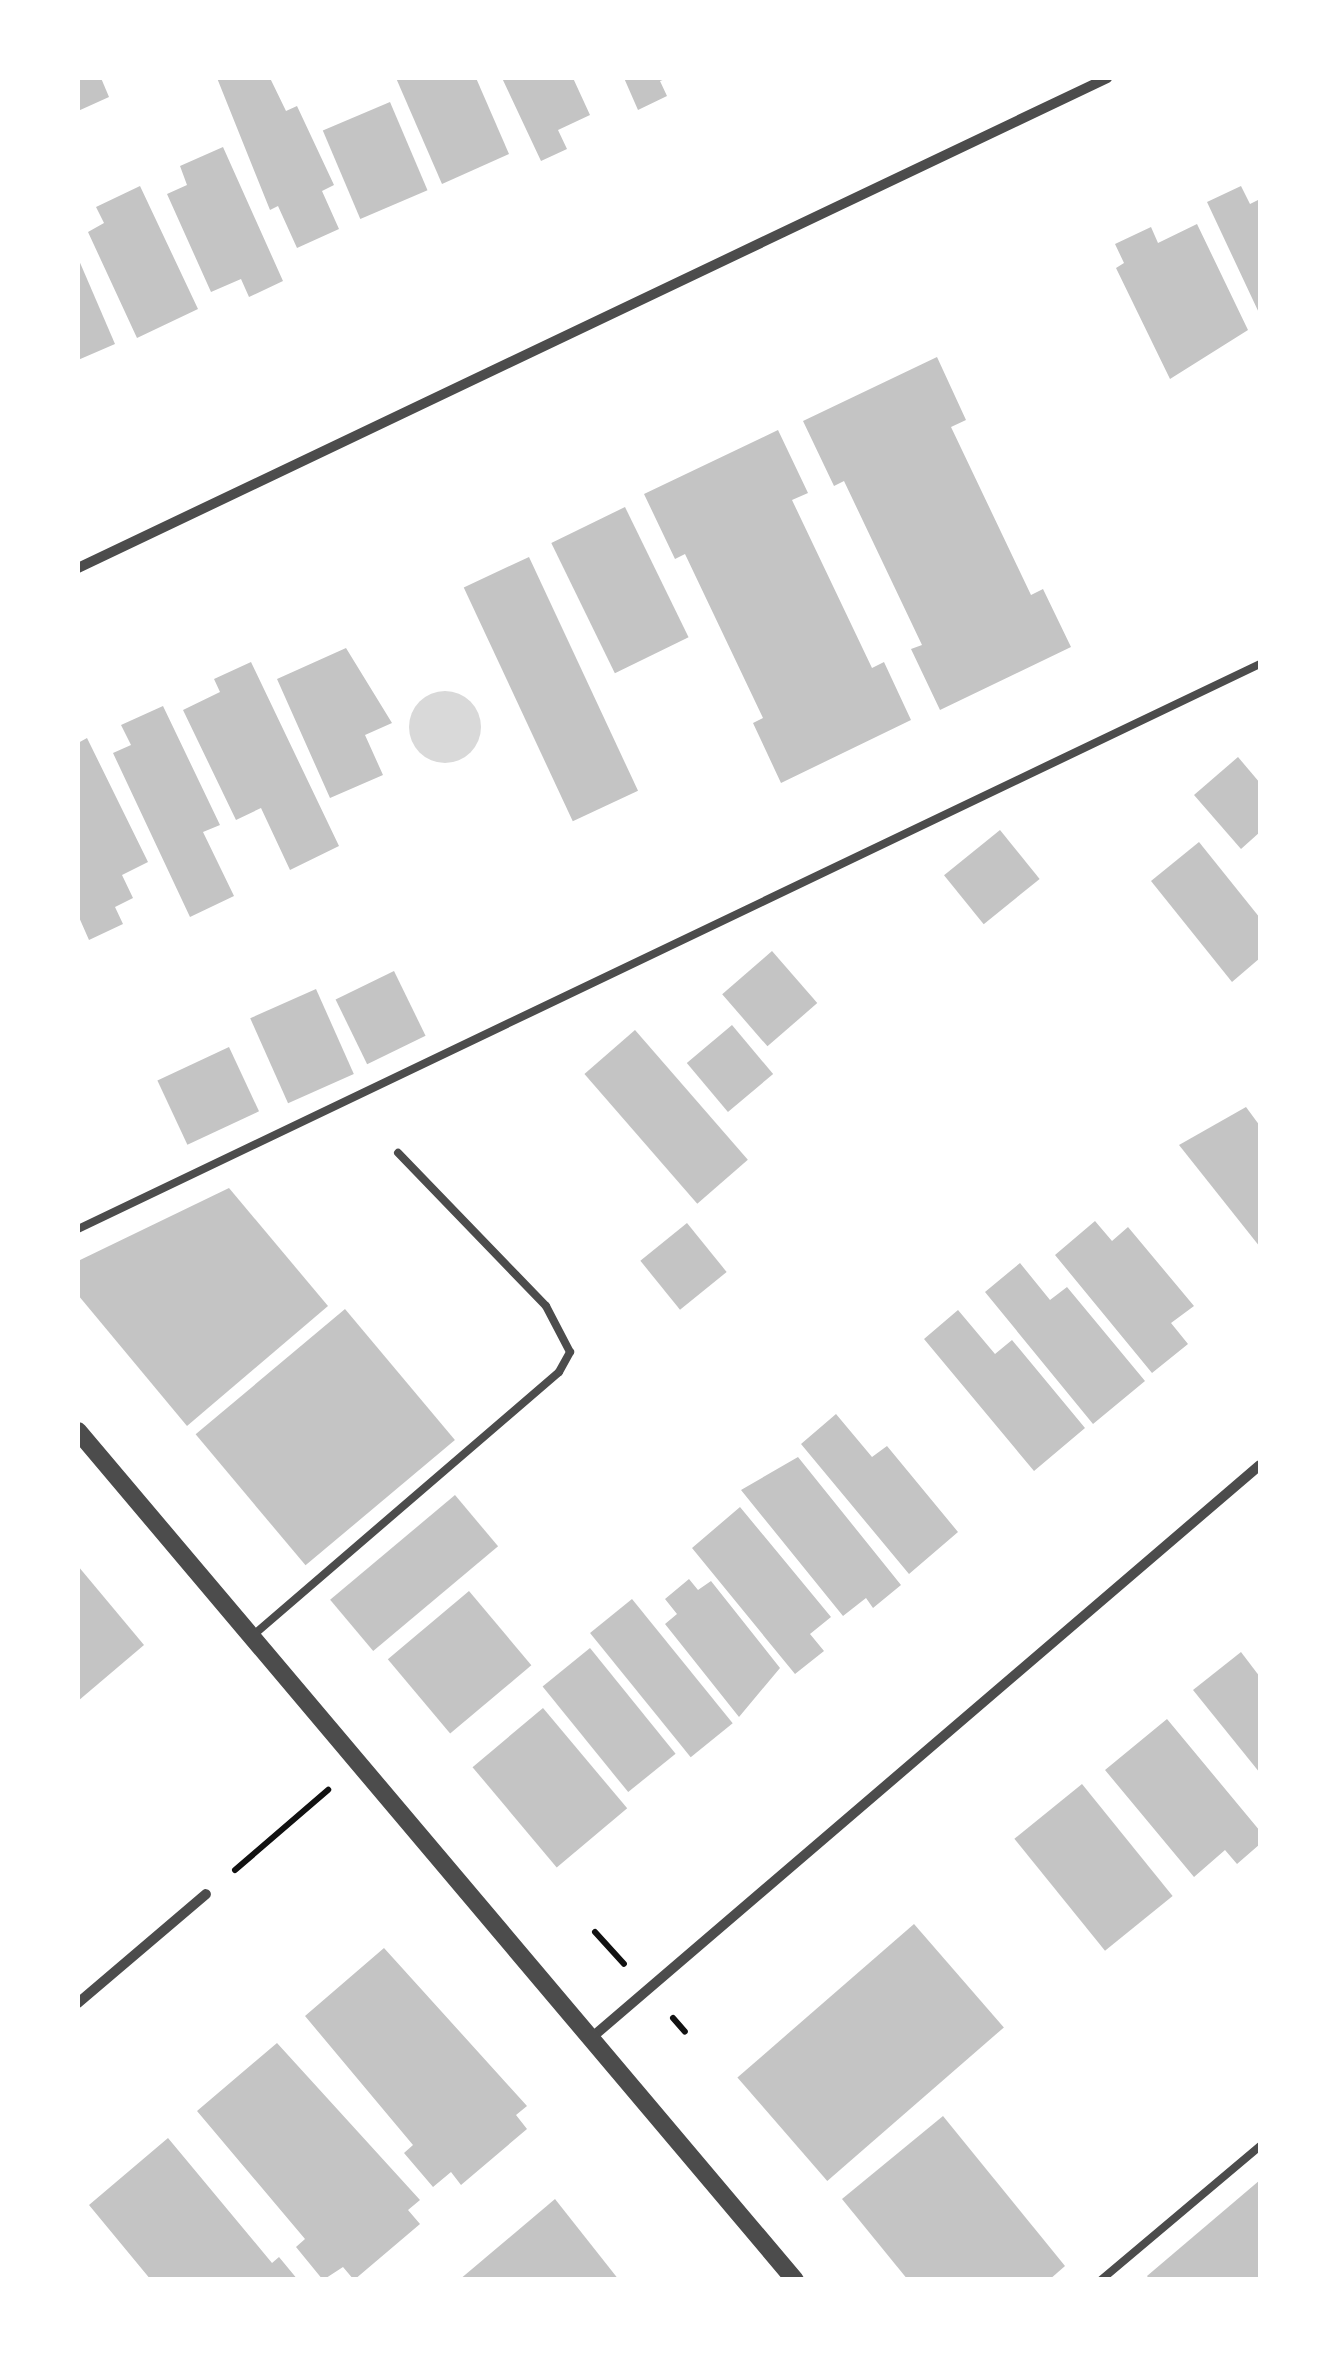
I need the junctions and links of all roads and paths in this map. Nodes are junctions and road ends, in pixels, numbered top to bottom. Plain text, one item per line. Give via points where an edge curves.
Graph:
1 (1107, 78) edge
2 (78, 568) edge
3 (1260, 664) edge
4 (398, 1152) dead end
5 (78, 1229) edge
6 (78, 1431) edge
7 (1260, 1465) edge
8 (251, 1638) junction
9 (359, 1764) junction
10 (206, 1894) joint
11 (78, 2003) edge
12 (590, 2039) junction
13 (1260, 2146) edge
14 (795, 2280) edge
15 (1101, 2280) edge

1 - 2 street
3 - 5 lane
4 - 8 lane via 546,1306 570,1352 559,1372
6 - 8 street
7 - 12 street
8 - 9 street
9 - 10 path
9 - 12 street
10 - 11 street
12 - 14 street
13 - 15 lane

